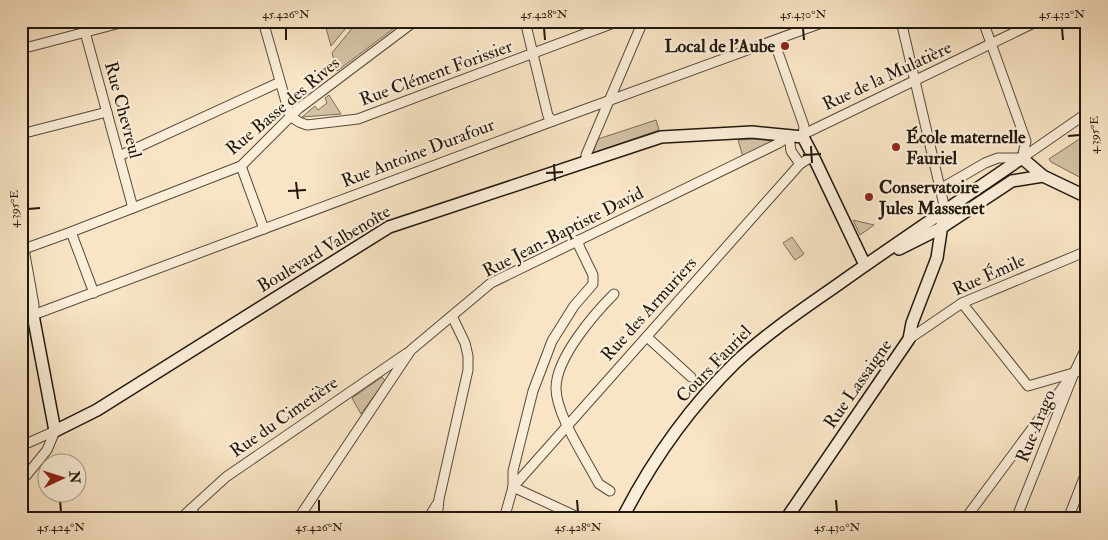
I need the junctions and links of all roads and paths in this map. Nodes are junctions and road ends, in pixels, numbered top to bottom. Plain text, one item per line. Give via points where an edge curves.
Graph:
1 (82, 21) edge
2 (128, 21) edge
3 (264, 21) edge
4 (415, 21) edge
5 (525, 21) edge
6 (620, 21) edge
7 (643, 21) edge
8 (827, 21) edge
9 (901, 21) edge
10 (983, 21) edge
11 (1038, 21) edge
12 (85, 32) junction
13 (774, 41) junction
14 (991, 44) junction
15 (21, 49) edge
16 (533, 54) junction
17 (914, 80) junction
18 (280, 82) junction
19 (609, 101) junction
20 (107, 112) junction
21 (1087, 113) edge
22 (290, 116) junction
23 (553, 121) junction
24 (21, 134) edge
25 (789, 136) junction
26 (803, 136) junction
27 (119, 156) junction
28 (813, 156) junction
29 (1022, 158) junction
30 (588, 162) junction
31 (800, 164) junction
32 (241, 166) junction
33 (1043, 176) junction
34 (940, 190) junction
35 (1087, 197) edge
36 (133, 208) junction
37 (944, 211) junction
38 (941, 228) junction
39 (264, 229) junction
40 (71, 232) junction
41 (579, 240) junction
42 (23, 248) edge
43 (1087, 251) edge
44 (865, 265) junction
45 (21, 289) edge
46 (94, 293) junction
47 (614, 294) dead end
48 (962, 303) junction
49 (33, 315) junction
50 (452, 316) junction
51 (21, 318) edge
52 (647, 336) junction
53 (909, 339) junction
54 (1087, 346) edge
55 (411, 350) junction
56 (1087, 368) edge
57 (1074, 373) junction
58 (691, 377) dead end
59 (567, 425) junction
60 (55, 431) junction
61 (21, 446) edge
62 (1087, 470) edge
63 (21, 482) edge
64 (512, 487) junction
65 (610, 491) dead end
66 (440, 499) junction
67 (191, 509) junction
68 (180, 519) edge
69 (198, 519) edge
70 (298, 519) edge
71 (428, 519) edge
72 (437, 519) edge
73 (504, 519) edge
74 (582, 519) edge
75 (622, 519) edge
76 (786, 519) edge
77 (966, 519) edge
78 (1016, 519) edge
79 (1068, 519) edge

1 - 12 street, Rue Chevreul
2 - 12 street
3 - 18 street
4 - 22 street, Rue Basse des Rives
5 - 16 street
6 - 16 street, Rue Clément Forissier
7 - 19 street
8 - 13 street, Rue Antoine Durafour
9 - 17 street
10 - 14 street
11 - 14 street, Rue de la Mulatière
12 - 15 street
12 - 20 street, Rue Chevreul
13 - 19 street, Rue Antoine Durafour
13 - 26 street via 804,126
14 - 17 street, Rue de la Mulatière
14 - 29 street via 1026,141
16 - 22 street, Rue Clément Forissier via 358,118 307,125
16 - 23 street via 548,116
17 - 26 street, Rue de la Mulatière
17 - 34 street
18 - 22 street
18 - 27 street
19 - 23 street, Rue Antoine Durafour
19 - 30 street via 586,155
20 - 24 street
20 - 27 street, Rue Chevreul
21 - 29 street
22 - 32 street, Rue Basse des Rives
23 - 39 street, Rue Antoine Durafour
25 - 26 main road, Boulevard Valbenoîte
25 - 30 main road, Boulevard Valbenoîte via 752,132 661,137
25 - 31 street via 791,151
25 - 41 street, Rue Jean-Baptiste David
26 - 28 main road
27 - 36 street, Rue Chevreul
28 - 31 street, Rue des Armuriers
28 - 44 main road
29 - 33 main road
29 - 34 street via 998,158 985,163
29 - 37 main road, Cours Fauriel
30 - 60 main road, Boulevard Valbenoîte via 389,227 97,410
31 - 52 street, Rue des Armuriers
32 - 36 street, Rue Basse des Rives
32 - 39 street
33 - 35 main road
33 - 38 main road, Cours Fauriel via 1012,182
34 - 37 street
36 - 40 street, Rue Basse des Rives
37 - 38 main road
37 - 44 main road, Cours Fauriel
38 - 44 main road, Cours Fauriel
38 - 53 main road, Rue Lassaigne via 937,258
39 - 46 street, Rue Antoine Durafour
40 - 42 street, Rue Basse des Rives
40 - 46 street
41 - 50 street, Rue Jean-Baptiste David via 492,283
41 - 64 street via 593,275 593,284 574,306 552,341 533,391 512,471
42 - 49 street
43 - 48 street, Rue Émile
44 - 75 main road, Cours Fauriel via 768,334 724,375 663,449 643,478
45 - 49 main road
46 - 49 street, Rue Antoine Durafour
47 - 59 street via 587,322 563,364 556,389
48 - 53 street, Rue Émile
48 - 57 street via 1028,386
49 - 51 main road, Rue Antoine Durafour
49 - 60 main road
50 - 55 street, Rue Jean-Baptiste David
50 - 66 street via 465,343 468,370
52 - 58 street
52 - 59 street, Rue des Armuriers
53 - 76 main road, Rue Lassaigne
54 - 57 street, Rue Arago
55 - 67 street, Rue du Cimetière via 226,477
55 - 70 street, Rue Jean-Baptiste David
56 - 57 street
57 - 77 street
57 - 78 street, Rue Arago
59 - 64 street, Rue des Armuriers
59 - 65 street via 599,484
60 - 61 street, Boulevard Valbenoîte
60 - 63 street via 47,450
62 - 79 street
64 - 73 street
64 - 74 street
66 - 71 street
66 - 72 street
67 - 68 street, Rue du Cimetière
67 - 69 street

